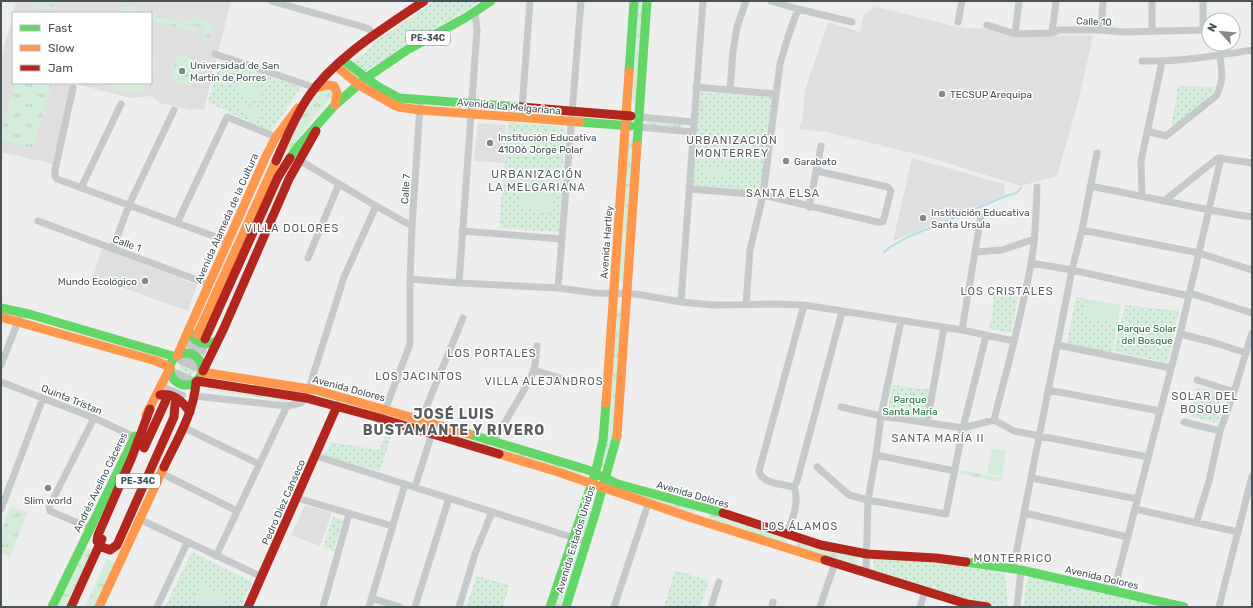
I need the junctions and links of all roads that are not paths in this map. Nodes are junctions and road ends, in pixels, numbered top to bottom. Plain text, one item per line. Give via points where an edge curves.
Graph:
1 (271, 1) edge
2 (424, 1) edge
3 (491, 1) edge
4 (530, 1) edge
5 (581, 1) edge
6 (634, 1) edge
7 (647, 1) edge
8 (703, 1) edge
9 (746, 1) edge
10 (771, 1) edge
11 (962, 1) edge
12 (1019, 1) edge
13 (1056, 1) edge
14 (1103, 1) edge
15 (1152, 1) edge
16 (1203, 1) edge
17 (798, 9) junction
18 (475, 12) junction
19 (852, 22) dead end
20 (958, 22) dead end
21 (987, 25) dead end
22 (1101, 30) junction
23 (1152, 31) junction
24 (1052, 33) junction
25 (1015, 34) junction
26 (374, 36) junction
27 (1252, 50) edge
28 (215, 54) dead end
29 (1220, 56) junction
30 (1142, 61) dead end
31 (1162, 62) junction
32 (340, 63) junction
33 (366, 78) junction
34 (359, 85) junction
35 (696, 87) junction
36 (73, 88) dead end
37 (316, 88) junction
38 (730, 90) junction
39 (776, 94) junction
40 (309, 96) junction
41 (121, 104) dead end
42 (335, 105) junction
43 (420, 105) junction
44 (471, 109) junction
45 (522, 109) junction
46 (174, 110) dead end
47 (573, 112) junction
48 (626, 116) junction
49 (640, 117) junction
50 (322, 120) junction
51 (572, 122) junction
52 (694, 122) junction
53 (626, 126) junction
54 (639, 127) junction
55 (1147, 131) junction
56 (693, 132) junction
57 (276, 137) junction
58 (822, 146) dead end
59 (1097, 153) dead end
60 (1221, 158) junction
61 (299, 160) junction
62 (1252, 163) edge
63 (817, 171) junction
64 (339, 184) junction
65 (1090, 186) junction
66 (1038, 187) dead end
67 (81, 188) junction
68 (689, 189) junction
69 (763, 195) junction
70 (1142, 195) junction
71 (1164, 201) junction
72 (128, 205) junction
73 (376, 206) junction
74 (809, 207) junction
75 (1209, 211) junction
76 (981, 216) dead end
77 (1252, 217) edge
78 (38, 221) dead end
79 (176, 223) junction
80 (412, 226) junction
81 (1082, 230) junction
82 (462, 231) junction
83 (562, 239) junction
84 (1034, 239) junction
85 (227, 241) junction
86 (113, 248) junction
87 (976, 252) junction
88 (1199, 253) junction
89 (308, 258) dead end
90 (1031, 263) junction
91 (1072, 270) junction
92 (1252, 270) edge
93 (410, 279) junction
94 (459, 283) junction
95 (208, 284) junction
96 (558, 288) junction
97 (613, 293) junction
98 (626, 294) junction
99 (1189, 294) junction
100 (681, 302) junction
101 (746, 304) junction
102 (804, 305) junction
103 (1, 308) edge
104 (22, 312) junction
105 (842, 312) junction
106 (1252, 313) edge
107 (1, 317) edge
108 (463, 318) dead end
109 (18, 321) junction
110 (901, 321) junction
111 (944, 328) junction
112 (188, 329) junction
113 (962, 330) junction
114 (1252, 333) edge
115 (1180, 334) junction
116 (986, 336) junction
117 (218, 340) junction
118 (1014, 341) junction
119 (1057, 345) junction
120 (537, 346) dead end
121 (1246, 353) junction
122 (176, 357) junction
123 (1, 365) edge
124 (170, 368) junction
125 (1171, 368) junction
126 (534, 370) junction
127 (202, 372) junction
128 (1196, 380) dead end
129 (1, 382) edge
130 (196, 382) junction
131 (575, 383) dead end
132 (310, 388) junction
133 (1048, 390) junction
134 (1234, 392) junction
135 (195, 396) junction
136 (156, 397) junction
137 (43, 398) junction
138 (173, 401) junction
139 (304, 401) junction
140 (287, 406) junction
141 (337, 406) junction
142 (841, 407) dead end
143 (150, 408) junction
144 (385, 409) junction
145 (1160, 411) junction
146 (190, 412) junction
147 (881, 416) junction
148 (94, 418) junction
149 (382, 418) junction
150 (421, 420) junction
151 (994, 420) junction
152 (1184, 422) dead end
153 (926, 423) junction
154 (183, 428) junction
155 (963, 428) junction
156 (1220, 432) junction
157 (432, 433) junction
158 (1039, 436) junction
159 (135, 437) junction
160 (494, 441) junction
161 (876, 455) junction
162 (316, 456) junction
163 (1148, 457) junction
164 (259, 464) junction
165 (817, 466) dead end
166 (955, 471) junction
167 (161, 473) junction
168 (595, 474) junction
169 (1252, 476) edge
170 (606, 478) junction
171 (1032, 478) junction
172 (405, 484) junction
173 (591, 484) junction
174 (415, 487) junction
175 (794, 487) junction
176 (603, 488) junction
177 (297, 498) junction
178 (449, 498) junction
179 (1137, 499) junction
180 (868, 500) junction
181 (648, 504) junction
182 (701, 506) junction
183 (583, 508) junction
184 (1, 509) edge
185 (1135, 509) junction
186 (236, 511) junction
187 (596, 511) junction
188 (492, 512) junction
189 (1025, 513) junction
190 (349, 514) junction
191 (139, 519) junction
192 (697, 520) junction
193 (1196, 523) junction
194 (392, 526) junction
195 (90, 528) junction
196 (1238, 532) junction
197 (789, 535) junction
198 (1128, 536) junction
199 (573, 538) junction
200 (587, 542) junction
201 (187, 543) junction
202 (787, 547) junction
203 (867, 554) junction
204 (216, 556) junction
205 (835, 563) junction
206 (1017, 569) junction
207 (866, 573) junction
208 (262, 577) junction
209 (719, 582) dead end
210 (1114, 590) junction
211 (924, 591) junction
212 (372, 598) junction
213 (52, 607) edge
214 (71, 607) edge
215 (80, 607) edge
216 (99, 607) edge
217 (157, 607) edge
218 (248, 607) edge
219 (323, 607) edge
220 (369, 607) edge
221 (400, 607) edge
222 (415, 607) edge
223 (459, 607) edge
224 (550, 607) edge
225 (566, 607) edge
226 (614, 607) edge
227 (711, 607) edge
228 (820, 607) edge
229 (920, 607) edge
230 (987, 607) edge
231 (1017, 607) edge
232 (1184, 607) edge
233 (1219, 607) edge

1 - 26 street via 369,29
2 - 26 main road, PE-34C
3 - 18 main road, PE-34C
4 - 45 street
5 - 47 street
6 - 48 main road, Avenida Hartley
7 - 49 main road
8 - 35 street
9 - 38 street via 737,27
10 - 17 street
11 - 20 street
12 - 25 street
13 - 24 street
14 - 22 street
15 - 23 street
16 - 23 street, Calle 10 via 1202,30
17 - 19 street
17 - 39 street via 780,64
18 - 33 main road, PE-34C via 407,50
18 - 44 street via 477,30
21 - 25 street, Calle 10
22 - 23 street, Calle 10
22 - 24 street, Calle 10 via 1059,30
24 - 25 street, Calle 10
26 - 32 main road, PE-34C
27 - 29 street
28 - 37 street
29 - 31 street
29 - 55 street via 1222,78 1216,96 1166,136
30 - 31 street
31 - 55 street
32 - 33 main road, Avenida La Melgariana
32 - 34 main road, Avenida La Melgariana
32 - 37 main road, Avenida Alameda de la Cultura / PE-34C
33 - 34 main road, Avenida Alameda de la Cultura / PE-34C
33 - 43 main road, Avenida La Melgariana via 399,98
34 - 42 main road, Avenida Alameda de la Cultura / PE-34C
34 - 43 main road, Avenida La Melgariana via 398,107
35 - 38 street
35 - 52 street
36 - 67 street via 54,173 57,178
37 - 40 main road, Avenida Alameda de la Cultura / PE-34C
37 - 42 main road via 326,84 333,85 337,96
38 - 39 street
39 - 69 street
40 - 50 main road, Avenida Alameda de la Cultura / PE-34C via 292,127 201,337 278,177 296,149
40 - 57 main road, Avenida Alameda de la Cultura
41 - 67 street
42 - 50 main road, Avenida Alameda de la Cultura / PE-34C
43 - 44 main road, Avenida La Melgariana
43 - 80 street, Calle 7
44 - 45 main road, Avenida La Melgariana
44 - 51 main road, Avenida La Melgariana
44 - 82 street
45 - 47 main road, Avenida La Melgariana
46 - 72 street
47 - 48 main road, Avenida La Melgariana
47 - 51 street
48 - 49 main road, Avenida La Melgariana
48 - 53 main road, Avenida Hartley
49 - 52 street, Avenida La Melgariana
49 - 54 main road
50 - 61 main road, Avenida Alameda de la Cultura
51 - 53 main road, Avenida La Melgariana
51 - 83 street
52 - 56 street
53 - 54 main road, Avenida La Melgariana
53 - 97 main road, Avenida Hartley
54 - 56 street, Avenida La Melgariana
54 - 98 main road
55 - 70 street via 1141,161
56 - 68 street
57 - 79 street via 227,117
57 - 85 main road, Avenida Alameda de la Cultura
58 - 63 street
59 - 65 street
60 - 62 street
60 - 71 street
60 - 75 street
61 - 64 street
61 - 117 main road, Avenida Alameda de la Cultura
63 - 74 street
63 - 74 street via 888,187 891,191 883,222
64 - 73 street
64 - 89 street
65 - 70 street
65 - 81 street
66 - 84 street
67 - 72 street
68 - 69 street
68 - 100 street
69 - 74 street
69 - 101 street via 750,250
70 - 71 street
71 - 75 street
72 - 79 street
72 - 86 street
73 - 80 street
73 - 132 street via 344,277
75 - 77 street
75 - 88 street
76 - 87 street
78 - 86 street, Calle 1
79 - 85 street
80 - 93 street, Calle 7
81 - 88 street
81 - 91 street
82 - 83 street
82 - 94 street
83 - 96 street
84 - 87 street via 1002,250
84 - 90 street
85 - 95 main road, Avenida Alameda de la Cultura
86 - 95 street, Calle 1
87 - 113 street
88 - 92 street
88 - 99 street
90 - 91 street
90 - 118 street
91 - 99 street
91 - 119 street
93 - 94 street
93 - 144 street, Calle 7 via 410,344
94 - 96 street
95 - 112 main road, Avenida Alameda de la Cultura
96 - 97 street
97 - 98 street
97 - 168 main road, Avenida Hartley via 603,440
98 - 100 street
98 - 170 main road via 616,439
99 - 106 street
99 - 115 street
100 - 101 street via 713,305
101 - 102 street
102 - 105 street
102 - 175 street via 759,471 764,480
103 - 104 main road
104 - 109 street
104 - 122 main road
105 - 110 street
105 - 175 street
107 - 109 main road
108 - 150 street
109 - 123 street
109 - 124 main road via 156,361
110 - 111 street
110 - 147 street
111 - 113 street
111 - 153 street
112 - 117 main road via 200,343
112 - 122 main road, Avenida Alameda de la Cultura
113 - 116 street
114 - 121 street
115 - 121 street
115 - 125 street
116 - 118 street
116 - 155 street
117 - 127 main road, Avenida Alameda de la Cultura
118 - 151 street
119 - 125 street
119 - 133 street
120 - 126 street
121 - 134 street
122 - 124 main road
122 - 127 main road via 181,354 192,354 200,360
124 - 130 main road via 173,378 181,384
124 - 136 main road, Andrés Avelino Cáceres
125 - 145 street
126 - 131 street
126 - 160 street via 532,378
127 - 130 main road
127 - 132 main road, Avenida Dolores
128 - 134 street
129 - 137 street, Quinta Tristan
130 - 135 main road
130 - 139 main road, Avenida Dolores
132 - 139 street
132 - 144 main road, Avenida Dolores
133 - 145 street
133 - 158 street
134 - 156 street
135 - 140 street
135 - 146 main road
136 - 143 main road, Andrés Avelino Cáceres
136 - 146 main road via 164,393 169,394 185,403
137 - 148 street, Quinta Tristan
137 - 184 street
138 - 143 main road via 174,417 117,545 110,550 98,541 98,535 142,434
138 - 214 main road, PE-34C
138 - 215 main road, PE-34C
139 - 140 street
139 - 141 main road, Avenida Dolores
140 - 164 street
141 - 149 main road, Avenida Dolores
141 - 162 main road, Pedro Diez Canseco
142 - 147 street
143 - 159 main road, Andrés Avelino Cáceres
144 - 149 street, Calle 7
144 - 150 main road, Avenida Dolores
145 - 163 street
146 - 154 main road
147 - 153 street
147 - 161 street
148 - 159 street, Quinta Tristan
148 - 195 street via 49,507 50,511
149 - 157 main road, Avenida Dolores
150 - 160 main road, Avenida Dolores
151 - 155 street
151 - 158 street via 1014,431
152 - 156 street
153 - 155 street
154 - 164 street
154 - 167 main road
155 - 166 street
156 - 193 street
157 - 173 main road, Avenida Dolores
157 - 174 street
158 - 163 street
158 - 171 street
159 - 195 main road, Andrés Avelino Cáceres
160 - 168 main road, Avenida Dolores
161 - 166 street
161 - 180 street
162 - 172 street
162 - 177 main road, Pedro Diez Canseco
163 - 179 street
164 - 186 street
165 - 180 street via 849,495
166 - 180 street via 946,514
167 - 186 street
167 - 191 main road
168 - 170 main road, Avenida Dolores
168 - 173 main road, Avenida Hartley
169 - 196 street
170 - 176 main road, Avenida Estados Unidos
170 - 182 main road, Avenida Dolores via 618,484
171 - 179 street
171 - 189 street
172 - 174 street
172 - 194 street
173 - 176 main road, Avenida Dolores
173 - 183 main road, Avenida Estados Unidos
174 - 178 street
175 - 197 street via 796,505
176 - 181 main road, Avenida Dolores
176 - 187 main road, Avenida Estados Unidos
177 - 190 street
177 - 208 main road, Pedro Diez Canseco
178 - 188 street
178 - 222 street
179 - 185 street
180 - 203 street
181 - 192 main road, Avenida Dolores
181 - 226 street
182 - 192 main road
182 - 197 main road, Avenida Dolores
183 - 187 main road via 589,504
183 - 199 main road, Avenida Estados Unidos
185 - 193 street
185 - 198 street
186 - 204 street
187 - 200 main road, Avenida Estados Unidos
188 - 199 street
188 - 223 street via 475,554
189 - 198 street
189 - 206 street
190 - 194 street
190 - 219 street
191 - 201 street
191 - 216 main road
192 - 202 main road, Avenida Dolores
193 - 196 street
194 - 212 street
195 - 213 main road, Andrés Avelino Cáceres
196 - 233 street
197 - 202 main road
197 - 203 main road, Avenida Dolores via 820,545
198 - 210 street
199 - 200 street
199 - 224 main road, Avenida Estados Unidos
200 - 225 main road, Avenida Estados Unidos
201 - 204 street
201 - 217 street
202 - 205 main road, Avenida Dolores
203 - 206 main road, Avenida Dolores via 936,558
203 - 207 street
204 - 208 street
205 - 207 main road, Avenida Dolores
205 - 228 street
206 - 210 main road, Avenida Dolores
206 - 231 street
207 - 211 main road, Avenida Dolores
208 - 218 main road, Pedro Diez Canseco
209 - 227 street
210 - 232 main road, Avenida Dolores
211 - 229 street
211 - 230 main road, Avenida Dolores via 967,604
212 - 220 street
212 - 221 street

